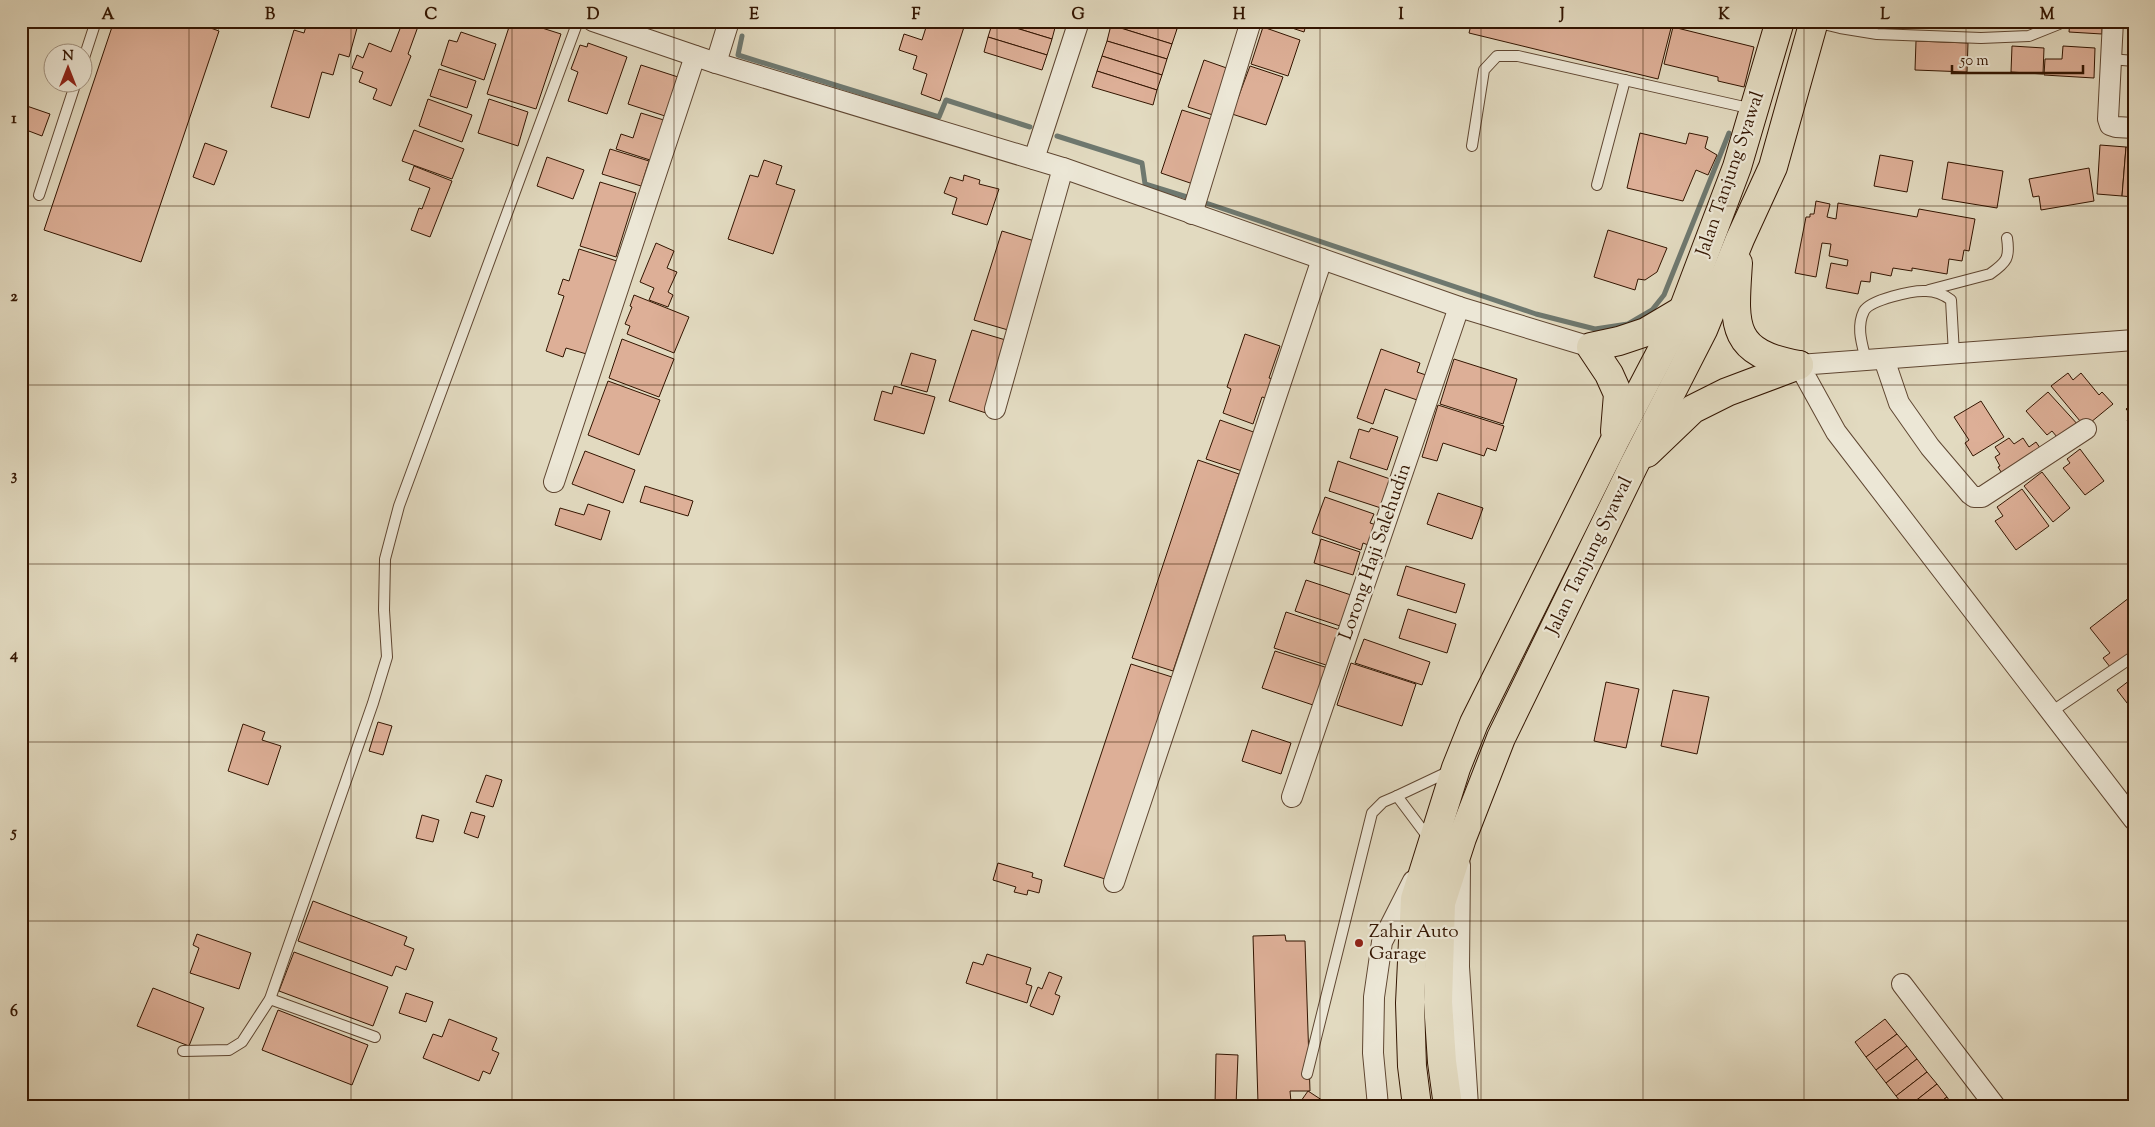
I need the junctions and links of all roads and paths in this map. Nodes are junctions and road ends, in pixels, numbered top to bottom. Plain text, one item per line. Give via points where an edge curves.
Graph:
1 (96, 21) edge
2 (578, 21) edge
3 (593, 21) edge
4 (729, 21) edge
5 (1080, 21) edge
6 (1251, 21) edge
7 (1780, 21) edge
8 (1814, 21) edge
9 (2113, 21) edge
10 (2059, 24) dead end
11 (89, 42) edge
12 (695, 56) junction
13 (2111, 60) junction
14 (2134, 61) edge
15 (716, 63) junction
16 (1625, 80) junction
17 (73, 92) edge
18 (1754, 109) junction
19 (2134, 128) edge
20 (1472, 146) dead end
21 (1034, 159) junction
22 (1063, 168) junction
23 (1597, 185) dead end
24 (40, 195) dead end
25 (1192, 214) junction
26 (2007, 238) dead end
27 (1740, 239) junction
28 (1322, 259) junction
29 (1926, 291) junction
30 (1460, 307) junction
31 (1683, 310) junction
32 (2134, 340) edge
33 (1591, 347) junction
34 (1954, 354) junction
35 (1875, 360) junction
36 (1799, 365) junction
37 (995, 409) dead end
38 (2086, 430) dead end
39 (1615, 440) junction
40 (1634, 465) junction
41 (554, 482) dead end
42 (2134, 656) edge
43 (2050, 712) junction
44 (1456, 768) junction
45 (1397, 796) junction
46 (1292, 797) dead end
47 (2134, 820) edge
48 (1462, 838) junction
49 (1432, 843) junction
50 (1114, 882) dead end
51 (1902, 984) dead end
52 (270, 999) junction
53 (375, 1037) dead end
54 (183, 1051) dead end
55 (1307, 1074) dead end
56 (1378, 1106) edge
57 (1417, 1106) edge
58 (1448, 1106) edge
59 (1468, 1106) edge
60 (1995, 1106) edge

1 - 11 lane
2 - 52 lane via 399,506 385,558 387,657
3 - 12 street
4 - 15 street
5 - 21 street
6 - 25 street
7 - 18 main road, Jalan Tanjung Syawal
8 - 10 lane via 1877,34 1981,38 2029,36
8 - 27 main road, Jalan Tanjung Syawal via 1773,167
9 - 13 street
12 - 15 street
12 - 41 street
13 - 14 lane
13 - 19 street via 2110,125
15 - 21 street
16 - 18 lane
16 - 20 lane via 1518,56 1497,56 1484,70
16 - 23 lane
17 - 24 lane
18 - 31 main road, Jalan Tanjung Syawal via 1737,167
21 - 22 street
22 - 25 street
22 - 37 street
25 - 28 street
26 - 29 lane via 2009,252 2004,264 1990,274
27 - 36 main road via 1736,295 1738,331 1754,350 1776,361
27 - 40 main road, Jalan Tanjung Syawal via 1703,330
28 - 30 street
28 - 50 street
29 - 34 lane via 1944,294 1951,300
29 - 35 lane via 1880,300 1865,308 1860,321 1860,340
30 - 33 street
30 - 46 street, Lorong Haji Salehudin
31 - 33 main road via 1646,332
31 - 39 main road, Jalan Tanjung Syawal
32 - 34 street
33 - 39 main road via 1618,394
34 - 35 street
35 - 36 street
35 - 38 street via 1899,403 1930,447 1974,497 1982,497
36 - 40 main road via 1727,392 1693,409
36 - 43 street via 1836,432
39 - 44 main road, Jalan Tanjung Syawal via 1474,723
40 - 48 main road, Jalan Tanjung Syawal via 1501,738
42 - 43 lane
43 - 47 street
44 - 45 lane
44 - 49 main road, Jalan Tanjung Syawal
45 - 49 lane
45 - 55 lane via 1383,802 1372,813
48 - 58 main road, Jalan Tanjung Syawal via 1441,903 1438,1002
48 - 59 street via 1460,967
49 - 56 street via 1382,942 1374,997 1373,1053
49 - 57 main road, Jalan Tanjung Syawal via 1415,899 1411,962 1412,1066
51 - 60 street
52 - 53 lane
52 - 54 lane via 242,1042 229,1050

